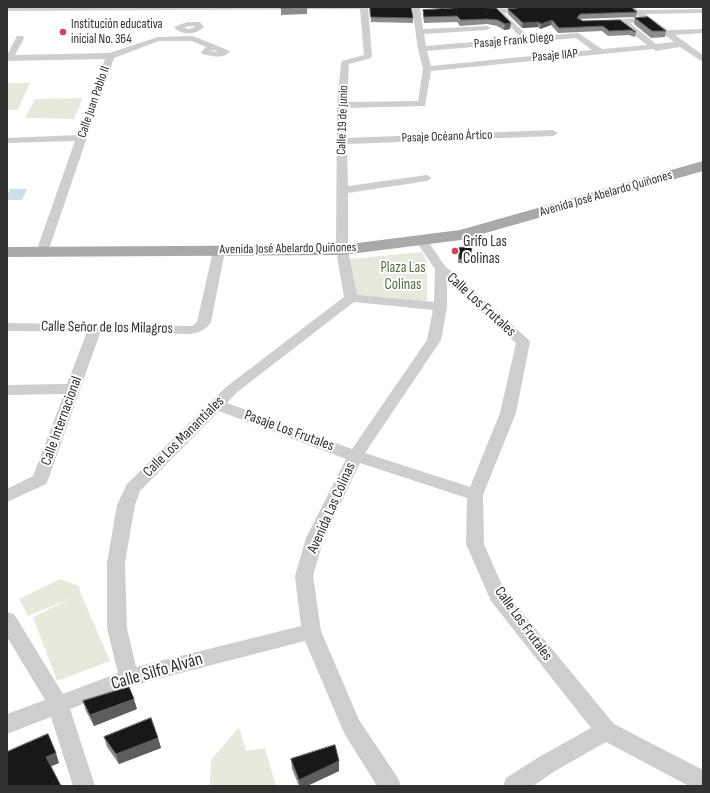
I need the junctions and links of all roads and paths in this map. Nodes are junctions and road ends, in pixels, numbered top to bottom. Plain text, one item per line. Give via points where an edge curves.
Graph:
1 (134, 7) edge
2 (191, 7) edge
3 (360, 7) edge
4 (364, 7) edge
5 (533, 7) edge
6 (630, 7) edge
7 (21, 8) edge
8 (76, 8) edge
9 (7, 9) edge
10 (503, 10) junction
11 (419, 11) edge
12 (703, 11) edge
13 (637, 12) junction
14 (478, 17) junction
15 (648, 20) junction
16 (187, 21) dead end
17 (623, 22) junction
18 (596, 23) edge
19 (703, 31) edge
20 (421, 32) junction
21 (665, 33) junction
22 (194, 34) junction
23 (20, 38) dead end
24 (528, 40) junction
25 (499, 43) junction
26 (683, 44) junction
27 (214, 47) dead end
28 (656, 48) junction
29 (422, 49) junction
30 (600, 52) junction
31 (110, 56) junction
32 (701, 56) edge
33 (8, 57) edge
34 (516, 60) junction
35 (427, 69) junction
36 (342, 105) junction
37 (552, 133) dead end
38 (81, 138) junction
39 (10, 140) dead end
40 (342, 141) junction
41 (703, 166) edge
42 (427, 178) dead end
43 (342, 190) junction
44 (421, 240) junction
45 (342, 250) junction
46 (219, 251) junction
47 (7, 252) edge
48 (42, 252) junction
49 (441, 269) junction
50 (351, 298) junction
51 (440, 307) junction
52 (7, 327) edge
53 (95, 328) junction
54 (74, 389) junction
55 (7, 390) edge
56 (217, 405) junction
57 (355, 456) junction
58 (475, 495) junction
59 (7, 496) edge
60 (7, 620) edge
61 (311, 631) junction
62 (129, 678) junction
63 (58, 704) junction
64 (7, 724) edge
65 (606, 731) junction
66 (703, 782) edge
67 (84, 786) edge
68 (390, 786) edge
69 (514, 786) edge

1 - 2 street
1 - 8 street
2 - 3 street
4 - 36 street, Calle 19 de Junio via 368,56 345,63
5 - 10 street
6 - 13 street
7 - 8 street
7 - 9 street
10 - 14 street
10 - 24 street via 500,13
11 - 20 street
12 - 13 street
13 - 15 street
14 - 20 street
14 - 25 street
15 - 17 street
15 - 21 street
16 - 22 street via 200,27
17 - 18 street
17 - 28 street
19 - 21 street
20 - 29 street
21 - 26 street
22 - 27 street, Calle Juan Pablo II
22 - 31 street, Calle Juan Pablo II via 158,39
23 - 33 street
24 - 25 street, Pasaje Frank Diego
24 - 30 street, Pasaje Frank Diego via 578,35
25 - 29 street, Pasaje Frank Diego
25 - 34 street
26 - 28 street, Pasaje IIAP
26 - 32 street
28 - 30 street, Pasaje IIAP
29 - 35 street
30 - 34 street, Pasaje IIAP
31 - 33 street
31 - 38 street, Calle Juan Pablo II
34 - 35 street, Pasaje IIAP
35 - 36 street via 422,104
36 - 40 street, Calle 19 de Junio
37 - 40 street, Pasaje Océano Ártico
38 - 39 street
38 - 48 street, Calle Juan Pablo II
40 - 43 street, Calle 19 de Junio
41 - 44 main road, Avenida José Abelardo Quiñones via 461,235
42 - 43 street
43 - 45 street, Calle 19 de Junio
44 - 45 main road, Avenida José Abelardo Quiñones
44 - 49 street
45 - 46 main road, Avenida José Abelardo Quiñones
45 - 50 street
46 - 48 main road, Avenida José Abelardo Quiñones
46 - 53 street, Calle Señor de los Milagros via 204,322 198,329
47 - 48 main road, Avenida José Abelardo Quiñones
49 - 51 street, Avenida Las Colinas
49 - 58 street, Calle Los Frutales via 523,342 508,413
50 - 51 street
50 - 56 street, Calle Los Manantiales via 231,390
51 - 57 street, Avenida Las Colinas via 434,340
52 - 53 street, Calle Señor de los Milagros
53 - 54 street, Calle Internacional
54 - 55 street
54 - 59 street, Calle Internacional via 40,480
56 - 57 street, Pasaje Los Frutales
56 - 62 street, Calle Los Manantiales via 133,488 126,505 116,563 117,628
57 - 58 street, Pasaje Los Frutales
57 - 61 street, Avenida Las Colinas via 315,538 304,576
58 - 65 street, Calle Los Frutales via 475,544 498,596
60 - 63 street
61 - 62 street, Calle Silfo Alván
61 - 68 street, Avenida Las Colinas via 351,726
62 - 63 street, Calle Silfo Alván
63 - 64 street, Calle Silfo Alván
63 - 67 street
65 - 66 street, Calle Los Frutales
65 - 69 street

